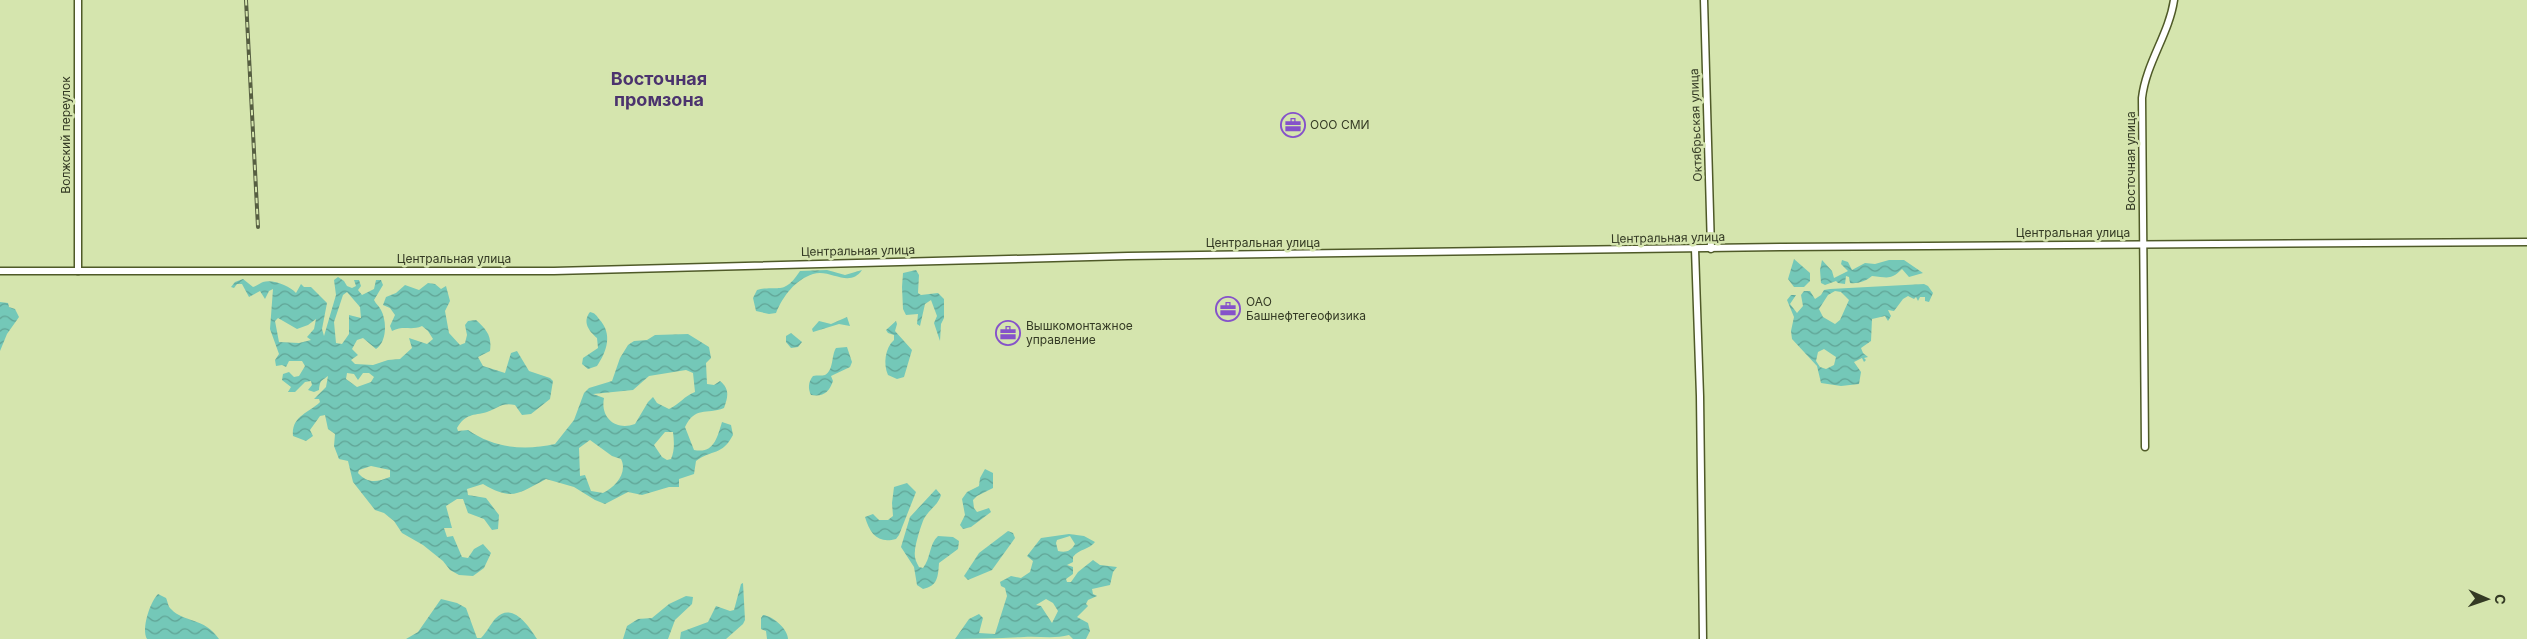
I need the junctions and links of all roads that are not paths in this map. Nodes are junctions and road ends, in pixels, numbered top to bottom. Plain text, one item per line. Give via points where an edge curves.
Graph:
1 (78, 0) edge
2 (1704, 0) edge
3 (2174, 0) edge
4 (2527, 242) edge
5 (2143, 244) junction
6 (1711, 248) junction
7 (1695, 249) junction
8 (0, 271) edge
9 (78, 271) junction
10 (2145, 447) dead end
11 (1703, 639) edge

1 - 9 street, Волжский переулок
2 - 6 street, Октябрьская улица
3 - 5 street, Восточная улица via 2171,17 2142,93
4 - 5 street, Центральная улица
5 - 6 street, Центральная улица
5 - 10 street, Восточная улица
6 - 7 street, Центральная улица
7 - 9 street, Центральная улица via 1120,256 554,271
7 - 11 street
8 - 9 street, Центральная улица

